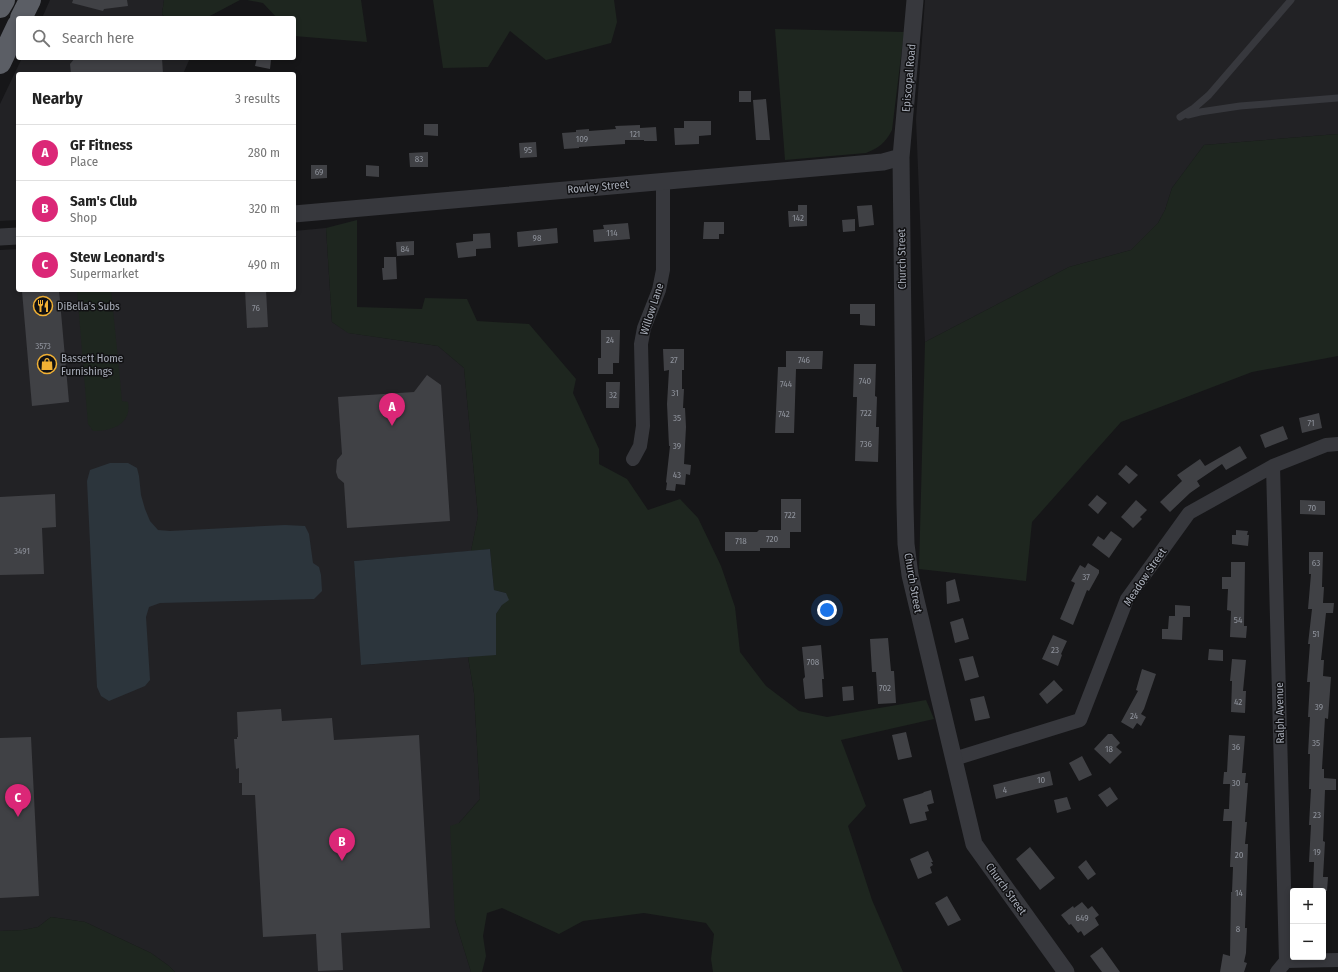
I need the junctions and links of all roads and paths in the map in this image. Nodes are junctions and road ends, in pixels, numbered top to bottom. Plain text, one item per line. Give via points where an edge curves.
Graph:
1 (4, 0) edge
2 (30, 0) edge
3 (915, 0) edge
4 (1291, 0) edge
5 (0, 7) edge
6 (23, 16) edge
7 (16, 29) edge
8 (0, 63) edge
9 (1338, 98) edge
10 (902, 157) junction
11 (663, 181) junction
12 (296, 214) edge
13 (16, 236) edge
14 (0, 237) edge
15 (1338, 444) edge
16 (633, 459) dead end
17 (1273, 466) junction
18 (954, 759) junction
19 (1338, 960) edge
20 (1282, 967) edge
21 (1066, 972) edge

1 - 5 highway
2 - 6 highway
3 - 10 street, Episcopal Road
4 - 9 lane via 1209,95 1180,117 1219,108
7 - 8 highway
10 - 11 street, Rowley Street via 883,162
10 - 18 street, Church Street via 906,544 917,609
11 - 12 street, Rowley Street
11 - 16 street, Willow Lane via 663,270 641,344 643,426 640,446
13 - 14 street
15 - 17 street, Meadow Street via 1326,445
17 - 18 street, Meadow Street via 1189,513 1127,599 1080,720
17 - 20 street, Ralph Avenue
18 - 21 street, Church Street via 974,844
19 - 20 street

